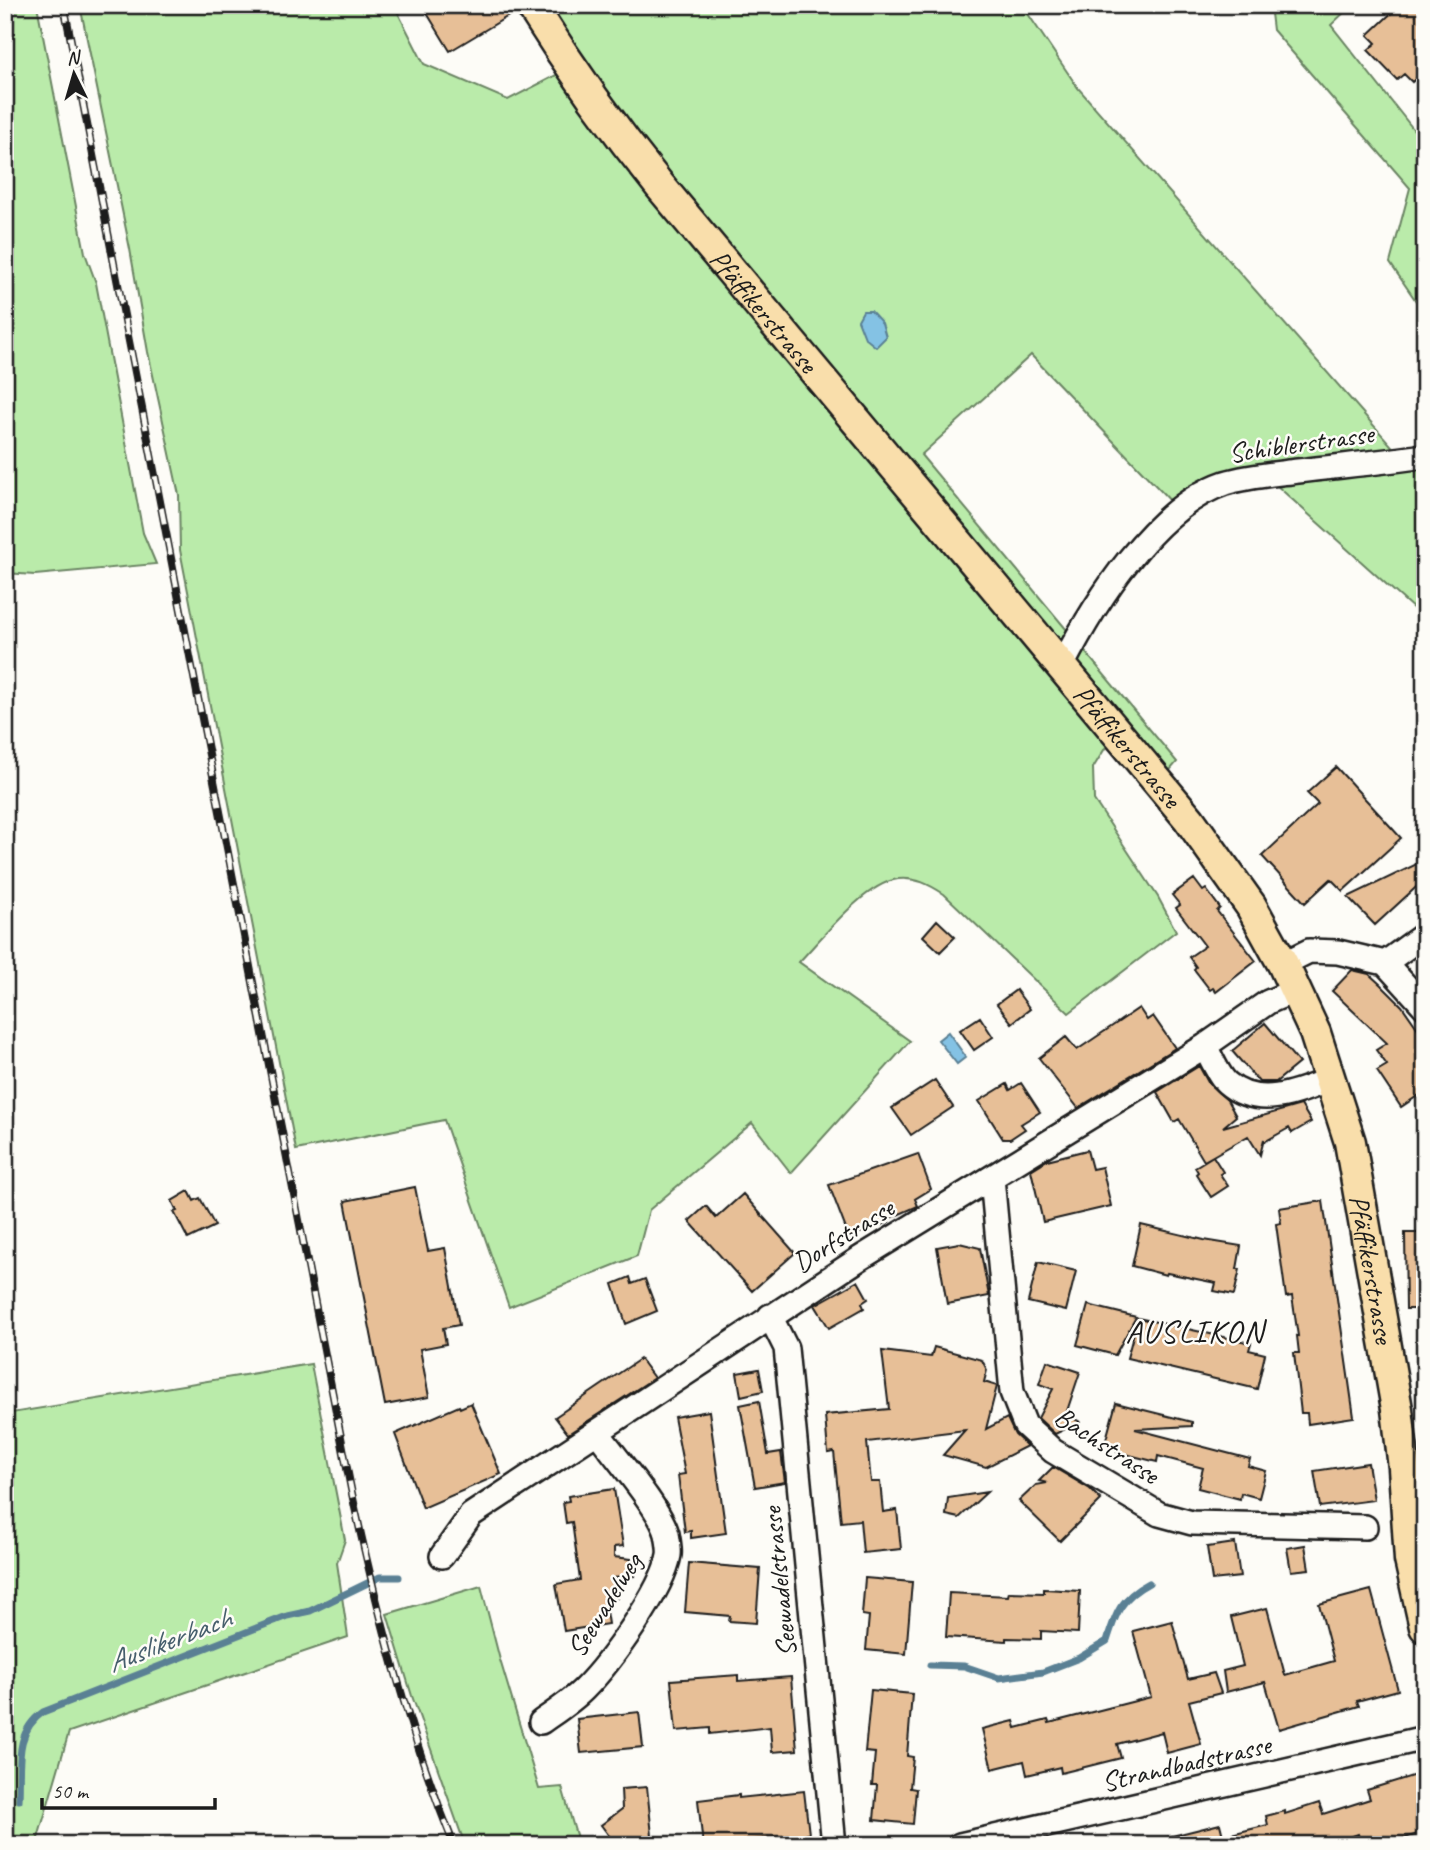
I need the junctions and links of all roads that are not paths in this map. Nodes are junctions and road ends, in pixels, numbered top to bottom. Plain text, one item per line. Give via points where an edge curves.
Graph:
1 (531, 5) edge
2 (1425, 456) edge
3 (1062, 666) junction
4 (1425, 934) edge
5 (1385, 963) junction
6 (1290, 977) junction
7 (1425, 1007) edge
8 (1205, 1046) junction
9 (1331, 1079) junction
10 (992, 1178) junction
11 (771, 1316) junction
12 (598, 1433) junction
13 (1365, 1527) dead end
14 (442, 1556) dead end
15 (1425, 1627) edge
16 (541, 1722) dead end
17 (1425, 1738) edge
18 (834, 1845) edge
19 (960, 1845) edge

1 - 3 main road, Pfäffikerstrasse via 593,101 660,186
2 - 3 street, Schiblerstrasse via 1265,475 1202,492 1178,509 1107,587
3 - 6 main road, Pfäffikerstrasse via 1219,858
4 - 5 street
5 - 6 street, Dorfstrasse via 1338,951 1310,951
5 - 7 street
6 - 8 street, Dorfstrasse via 1268,1002
6 - 9 main road, Pfäffikerstrasse
8 - 9 street via 1226,1083 1243,1093 1290,1095
8 - 10 street, Dorfstrasse
9 - 15 main road, Pfäffikerstrasse via 1350,1142 1388,1350 1404,1468 1410,1560
10 - 11 street, Dorfstrasse
10 - 13 street, Bachstrasse via 1012,1392 1025,1425 1053,1451 1159,1514 1192,1523
11 - 12 street, Dorfstrasse
11 - 18 street, Seewadelstrasse via 786,1348
12 - 14 street, Dorfstrasse via 471,1516
12 - 16 street, Seewadelweg via 659,1515 669,1553 661,1578 599,1673
17 - 19 street, Strandbadstrasse

